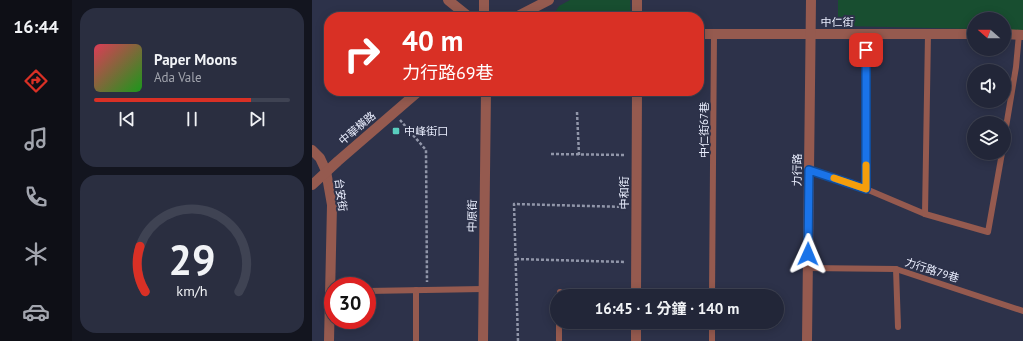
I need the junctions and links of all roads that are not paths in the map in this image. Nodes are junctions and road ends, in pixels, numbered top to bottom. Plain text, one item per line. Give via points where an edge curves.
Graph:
1 (448, 0) edge
2 (484, 0) edge
3 (549, 0) edge
4 (637, 0) edge
5 (811, 0) edge
6 (463, 12) edge
7 (484, 12) edge
8 (526, 12) edge
9 (637, 12) edge
10 (704, 34) edge
11 (714, 34) junction
12 (811, 34) junction
13 (866, 34) junction
14 (928, 34) junction
15 (967, 34) edge
16 (1021, 34) edge
17 (413, 96) edge
18 (486, 96) edge
19 (637, 96) edge
20 (1008, 116) edge
21 (312, 150) edge
22 (1001, 160) edge
23 (809, 170) junction
24 (326, 171) junction
25 (312, 185) edge
26 (866, 189) junction
27 (926, 214) junction
28 (808, 268) junction
29 (896, 269) junction
30 (483, 289) junction
31 (636, 289) edge
32 (712, 289) edge
33 (416, 290) junction
34 (376, 291) edge
35 (1023, 311) edge
36 (898, 327) dead end
37 (559, 329) edge
38 (636, 329) edge
39 (712, 329) edge
40 (329, 341) edge
41 (416, 341) edge
42 (483, 341) edge
43 (559, 341) edge
44 (636, 341) edge
45 (712, 341) edge
46 (807, 341) edge

1 - 6 street
2 - 7 street
3 - 8 street
4 - 9 street
5 - 12 street, 力行路
10 - 11 street, 中仁街
11 - 12 street, 中仁街
11 - 32 lane, 中仁街67巷
12 - 13 street, 中仁街
12 - 23 street, 力行路
13 - 14 street, 中仁街
13 - 26 lane
14 - 15 street, 中仁街
14 - 27 lane
16 - 20 lane
17 - 24 street, 中華橫路
18 - 30 street, 中原街
19 - 31 street, 中和街
21 - 24 street via 320,158
22 - 27 lane via 988,232
23 - 26 lane
23 - 28 street, 力行路
24 - 25 street, 中華橫路
24 - 40 street, 台安街 via 332,205
26 - 27 lane
28 - 29 lane, 力行路79巷
28 - 46 street, 力行路
29 - 35 lane, 力行路79巷
29 - 36 lane
30 - 33 lane
30 - 42 street, 中原街
33 - 34 lane
33 - 41 lane
37 - 43 lane
38 - 44 street
39 - 45 lane

